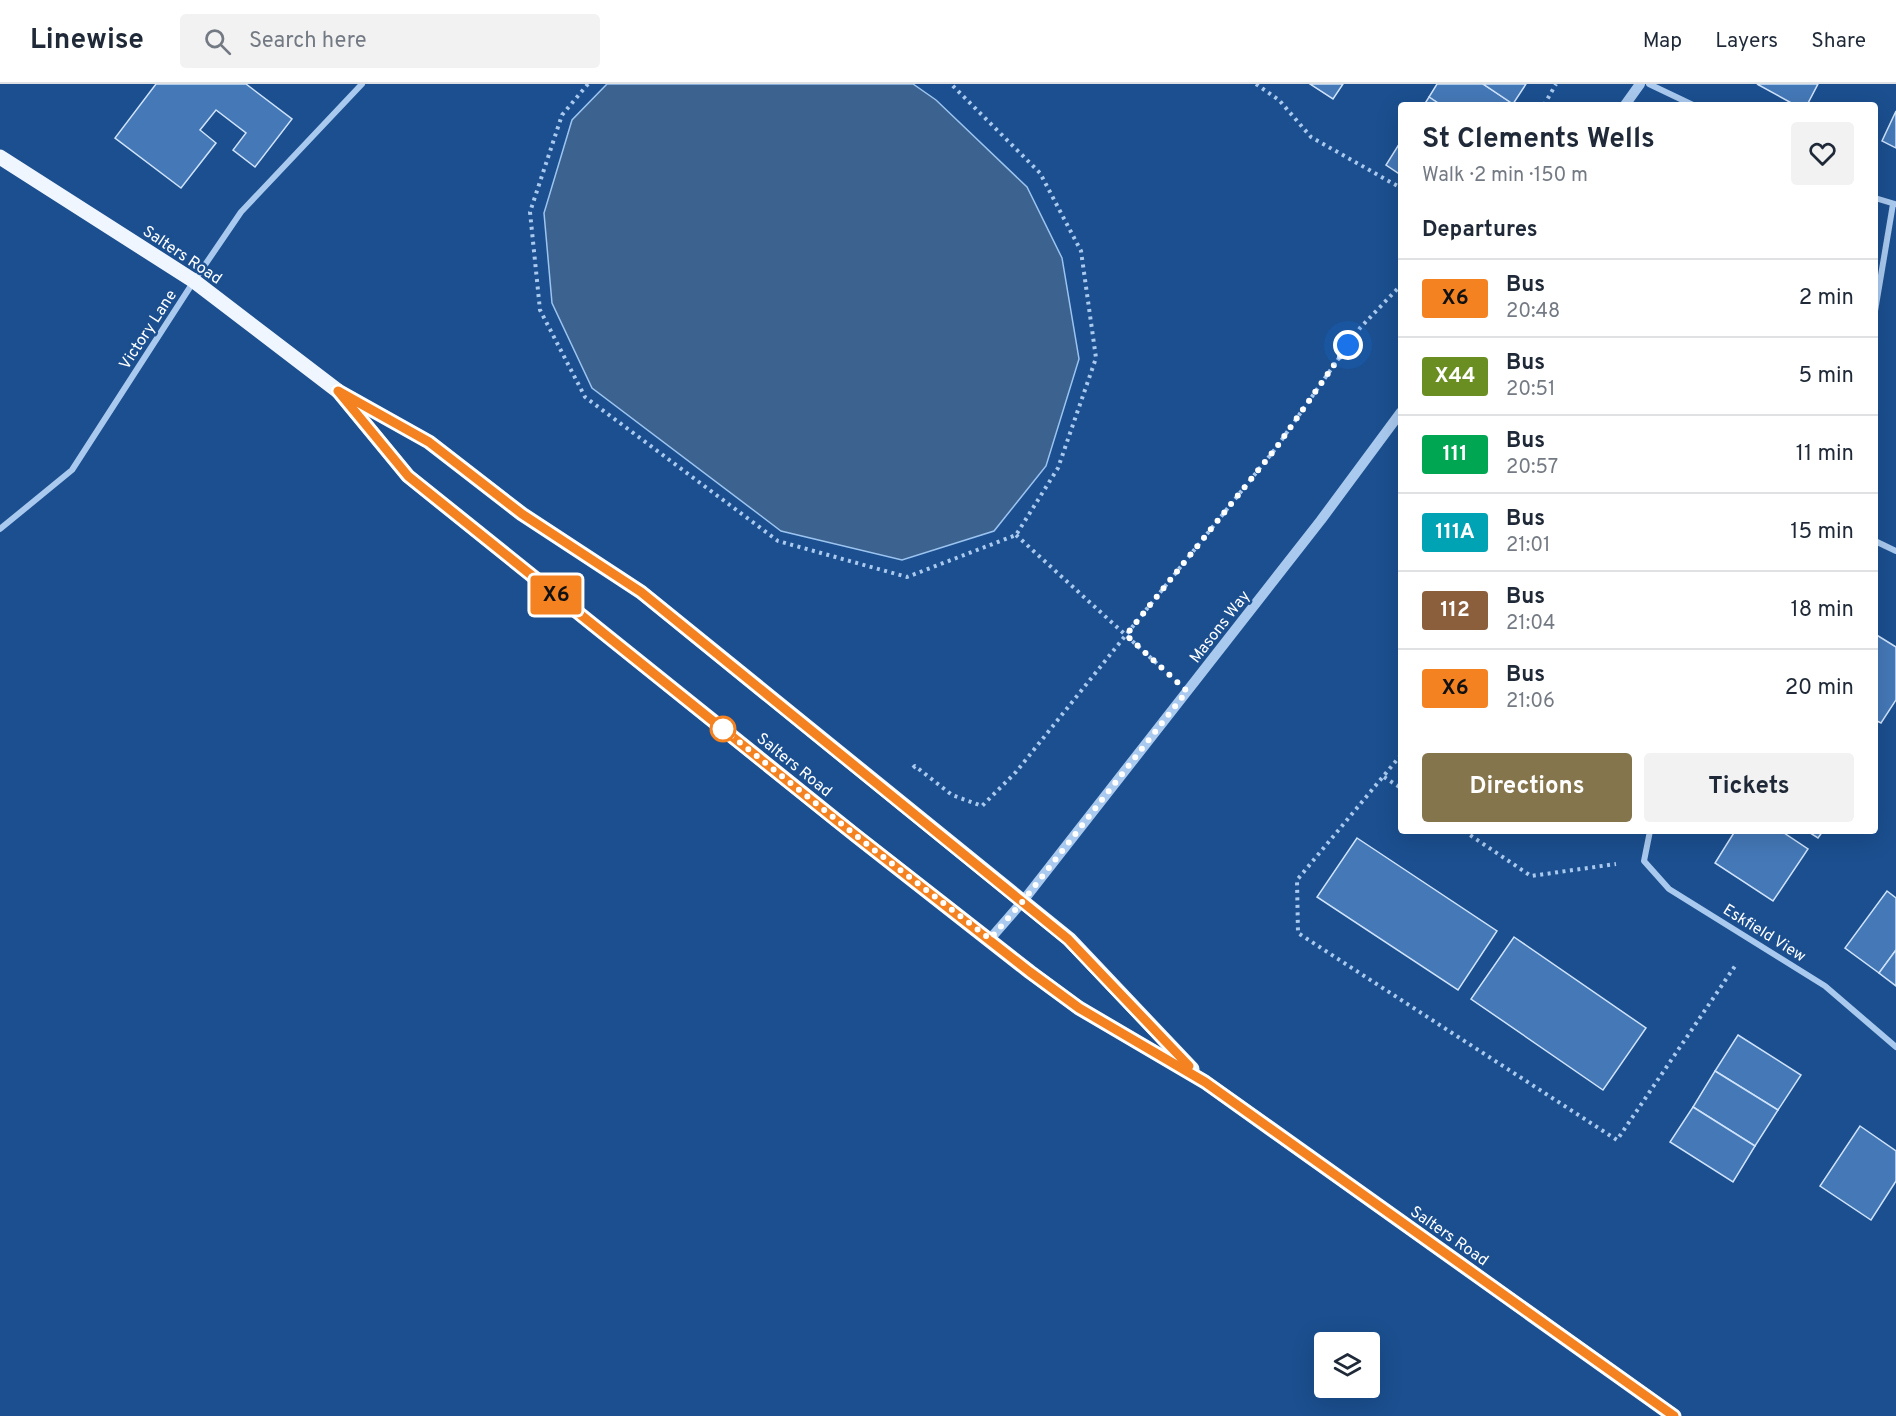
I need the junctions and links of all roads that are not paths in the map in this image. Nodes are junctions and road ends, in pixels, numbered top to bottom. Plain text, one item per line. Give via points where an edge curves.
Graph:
1 (362, 84) edge
2 (1640, 84) edge
3 (1649, 84) edge
4 (1627, 102) edge
5 (1687, 102) edge
6 (0, 157) edge
7 (1878, 199) edge
8 (1895, 204) edge
9 (194, 281) junction
10 (1878, 295) edge
11 (338, 391) junction
12 (1398, 416) edge
13 (0, 529) edge
14 (1878, 543) edge
15 (1896, 552) edge
16 (1649, 834) edge
17 (1023, 901) junction
18 (990, 939) junction
19 (1896, 1047) edge
20 (1205, 1082) junction
21 (1674, 1416) edge

1 - 9 street, Victory Lane via 241,212
2 - 4 street
3 - 5 street
6 - 9 main road, Salters Road
7 - 8 street
8 - 10 street
9 - 11 main road, Salters Road
9 - 13 street, Victory Lane via 72,470
11 - 17 main road, Salters Road via 429,442 522,514 641,592
11 - 18 main road, Salters Road via 408,476
12 - 17 street, Masons Way
14 - 15 street
16 - 19 street, Eskfield View via 1644,861 1669,889 1825,986
17 - 18 street, Masons Way
17 - 20 main road, Salters Road via 1068,939
18 - 20 main road, Salters Road via 1079,1008
20 - 21 main road, Salters Road

